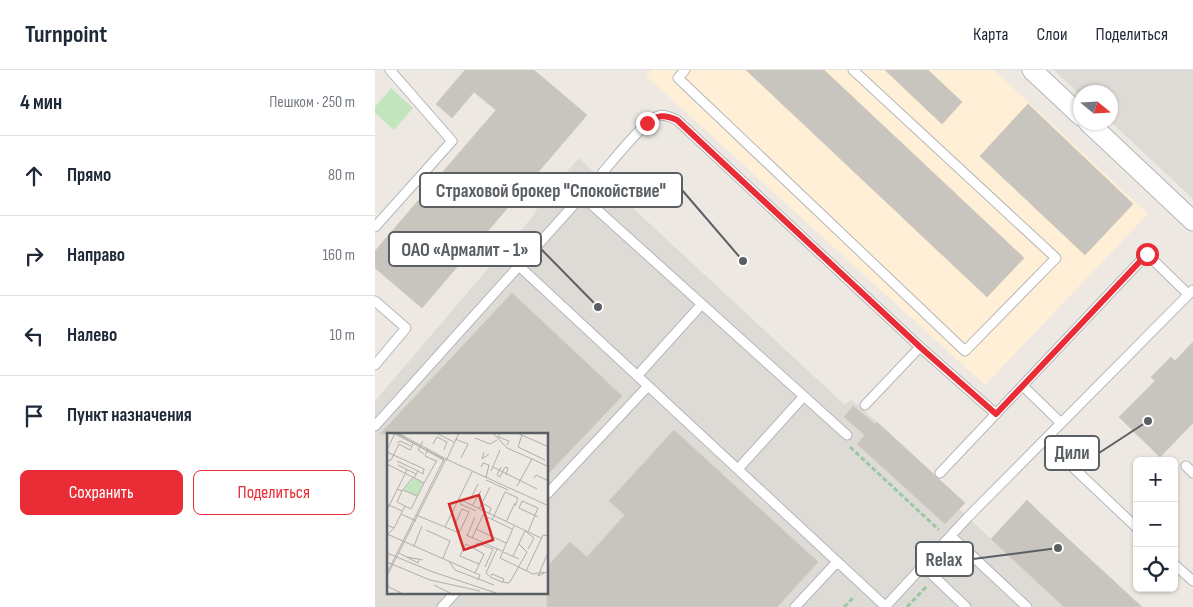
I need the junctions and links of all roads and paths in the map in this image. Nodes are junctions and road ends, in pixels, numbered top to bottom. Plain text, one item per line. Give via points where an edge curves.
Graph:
1 (390, 70) edge
2 (685, 70) edge
3 (853, 70) edge
4 (1032, 70) edge
5 (1073, 108) edge
6 (1096, 130) edge
7 (582, 196) junction
8 (1193, 221) edge
9 (375, 227) edge
10 (519, 266) junction
11 (1191, 292) edge
12 (375, 301) edge
13 (702, 304) junction
14 (920, 347) junction
15 (375, 365) edge
16 (637, 376) junction
17 (648, 386) junction
18 (1023, 386) junction
19 (804, 396) junction
20 (865, 405) dead end
21 (996, 414) junction
22 (1061, 423) junction
23 (375, 426) edge
24 (847, 435) joint
25 (1044, 440) junction
26 (738, 469) junction
27 (940, 473) dead end
28 (549, 492) edge
29 (1133, 524) edge
30 (950, 537) junction
31 (837, 562) junction
32 (923, 566) junction
33 (1178, 568) edge
34 (935, 577) junction
35 (1193, 581) edge
36 (454, 594) edge
37 (442, 607) edge
38 (795, 607) edge
39 (885, 607) edge
40 (907, 607) edge
41 (966, 607) edge
42 (1027, 607) edge

1 - 9 lane via 452,141
2 - 3 lane via 678,78 965,351 1056,258
4 - 5 street
6 - 8 street
7 - 10 lane
7 - 13 lane
7 - 14 lane via 647,123 657,116 667,115 677,120
10 - 16 lane
10 - 23 lane
11 - 18 lane via 1147,254
11 - 22 lane
12 - 15 lane via 406,328
13 - 16 lane
13 - 19 lane
14 - 20 lane
14 - 21 lane
16 - 17 lane
17 - 26 lane
17 - 28 lane
18 - 21 lane
18 - 22 lane
19 - 24 lane
19 - 26 lane
21 - 27 lane
22 - 25 lane
24 - 30 path via 846,444
25 - 29 lane
25 - 30 lane
26 - 31 lane
30 - 32 lane
30 - 42 lane
31 - 38 lane
31 - 39 lane
32 - 34 lane
32 - 39 lane
33 - 35 lane
34 - 40 path
34 - 41 lane
36 - 37 lane

